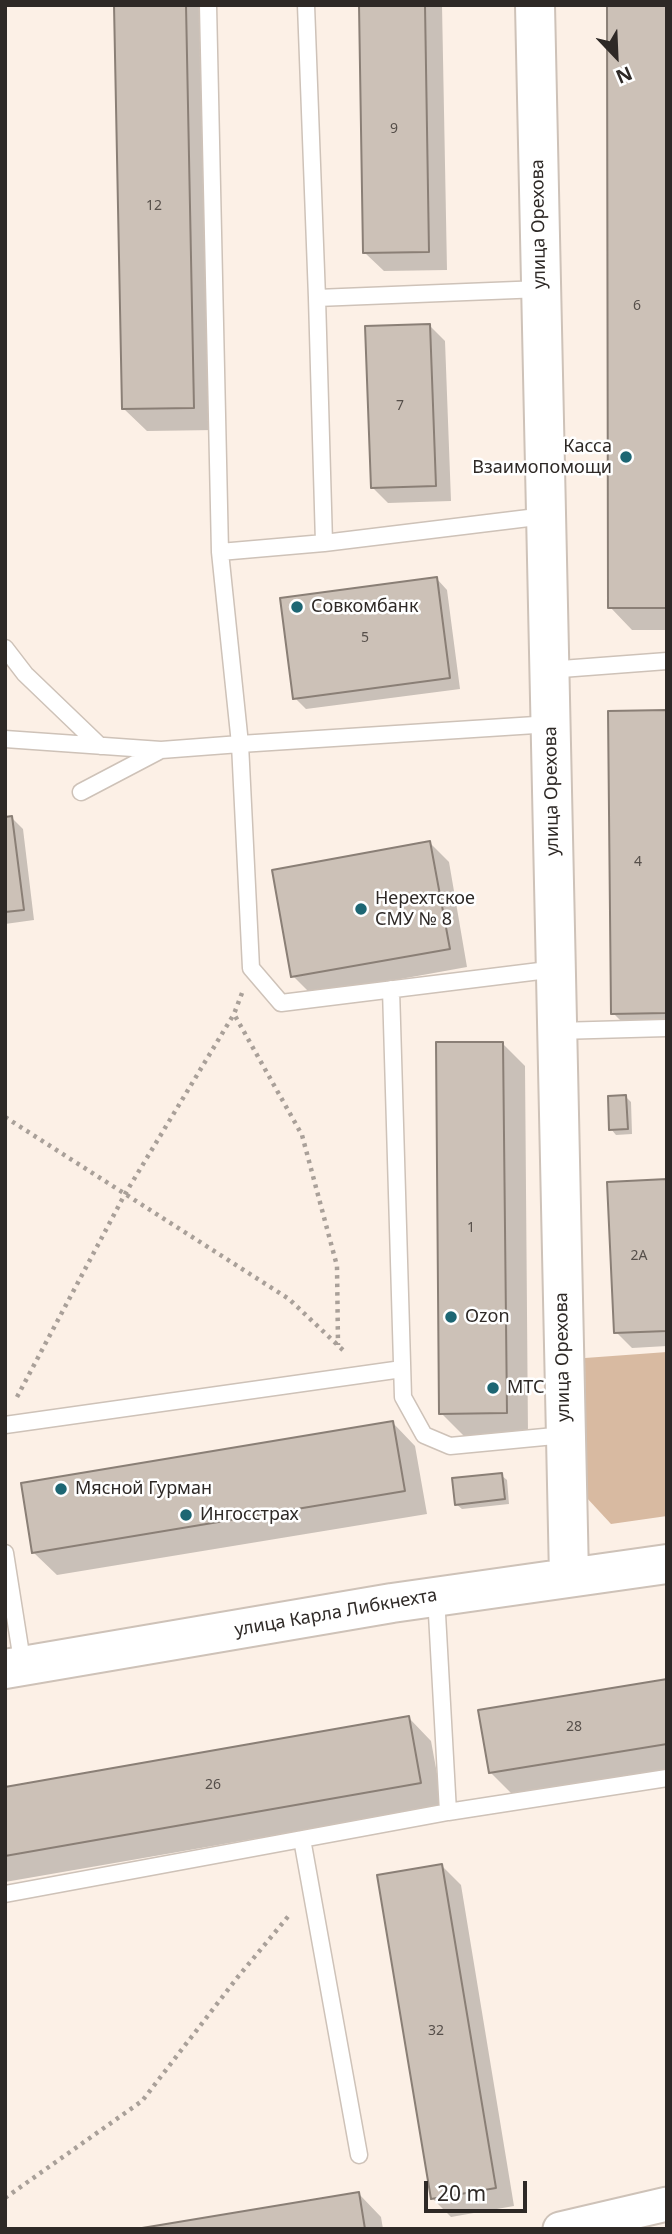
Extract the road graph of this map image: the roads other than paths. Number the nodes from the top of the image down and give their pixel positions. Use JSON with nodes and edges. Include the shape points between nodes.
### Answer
{"nodes":[{"id":1,"x":208,"y":5,"type":"edge"},
{"id":2,"x":306,"y":5,"type":"edge"},
{"id":3,"x":535,"y":5,"type":"edge"},
{"id":4,"x":541,"y":289,"type":"junction"},
{"id":5,"x":317,"y":298,"type":"junction"},
{"id":6,"x":545,"y":516,"type":"junction"},
{"id":7,"x":324,"y":543,"type":"junction"},
{"id":8,"x":220,"y":552,"type":"junction"},
{"id":9,"x":5,"y":648,"type":"edge"},
{"id":10,"x":667,"y":661,"type":"edge"},
{"id":11,"x":548,"y":670,"type":"junction"},
{"id":12,"x":551,"y":724,"type":"junction"},
{"id":13,"x":5,"y":739,"type":"edge"},
{"id":14,"x":240,"y":744,"type":"junction"},
{"id":15,"x":100,"y":746,"type":"junction"},
{"id":16,"x":161,"y":750,"type":"junction"},
{"id":17,"x":81,"y":792,"type":"dead end"},
{"id":18,"x":556,"y":969,"type":"junction"},
{"id":19,"x":391,"y":989,"type":"junction"},
{"id":20,"x":667,"y":1028,"type":"edge"},
{"id":21,"x":557,"y":1031,"type":"junction"},
{"id":22,"x":402,"y":1369,"type":"junction"},
{"id":23,"x":5,"y":1425,"type":"edge"},
{"id":24,"x":565,"y":1435,"type":"junction"},
{"id":25,"x":5,"y":1553,"type":"edge"},
{"id":26,"x":667,"y":1563,"type":"edge"},
{"id":27,"x":569,"y":1576,"type":"junction"},
{"id":28,"x":436,"y":1596,"type":"junction"},
{"id":29,"x":14,"y":1668,"type":"edge"},
{"id":30,"x":667,"y":1778,"type":"edge"},
{"id":31,"x":448,"y":1812,"type":"junction"},
{"id":32,"x":302,"y":1839,"type":"junction"},
{"id":33,"x":5,"y":1894,"type":"edge"},
{"id":34,"x":359,"y":2155,"type":"dead end"},
{"id":35,"x":667,"y":2204,"type":"edge"},
{"id":36,"x":560,"y":2229,"type":"edge"}],
"edges":[{"from":1,"to":8,"type":"lane"},
{"from":2,"to":5,"type":"lane"},
{"from":3,"to":4,"type":"street","name":"улица Орехова"},
{"from":4,"to":5,"type":"lane"},
{"from":4,"to":6,"type":"street","name":"улица Орехова"},
{"from":5,"to":7,"type":"lane"},
{"from":6,"to":7,"type":"lane"},
{"from":6,"to":11,"type":"street","name":"улица Орехова"},
{"from":7,"to":8,"type":"lane"},
{"from":8,"to":14,"type":"lane"},
{"from":9,"to":15,"type":"lane","via":[[25,674]]},
{"from":10,"to":11,"type":"lane"},
{"from":11,"to":12,"type":"street","name":"улица Орехова"},
{"from":12,"to":14,"type":"lane"},
{"from":12,"to":18,"type":"street","name":"улица Орехова"},
{"from":13,"to":15,"type":"lane"},
{"from":14,"to":16,"type":"lane"},
{"from":14,"to":19,"type":"lane","via":[[251,968],[281,1003]]},
{"from":15,"to":16,"type":"lane"},
{"from":16,"to":17,"type":"lane"},
{"from":18,"to":19,"type":"lane"},
{"from":18,"to":21,"type":"street","name":"улица Орехова"},
{"from":19,"to":22,"type":"lane"},
{"from":20,"to":21,"type":"lane"},
{"from":21,"to":24,"type":"street","name":"улица Орехова"},
{"from":22,"to":23,"type":"lane"},
{"from":22,"to":24,"type":"lane","via":[[403,1397],[424,1435],[450,1446]]},
{"from":24,"to":27,"type":"street","name":"улица Орехова"},
{"from":25,"to":29,"type":"lane"},
{"from":26,"to":27,"type":"street","name":"улица Карла Либкнехта"},
{"from":27,"to":28,"type":"street","name":"улица Карла Либкнехта"},
{"from":28,"to":29,"type":"street","name":"улица Карла Либкнехта"},
{"from":28,"to":31,"type":"lane"},
{"from":30,"to":31,"type":"lane"},
{"from":31,"to":32,"type":"lane"},
{"from":32,"to":33,"type":"lane"},
{"from":32,"to":34,"type":"lane"},
{"from":35,"to":36,"type":"street"}]}
